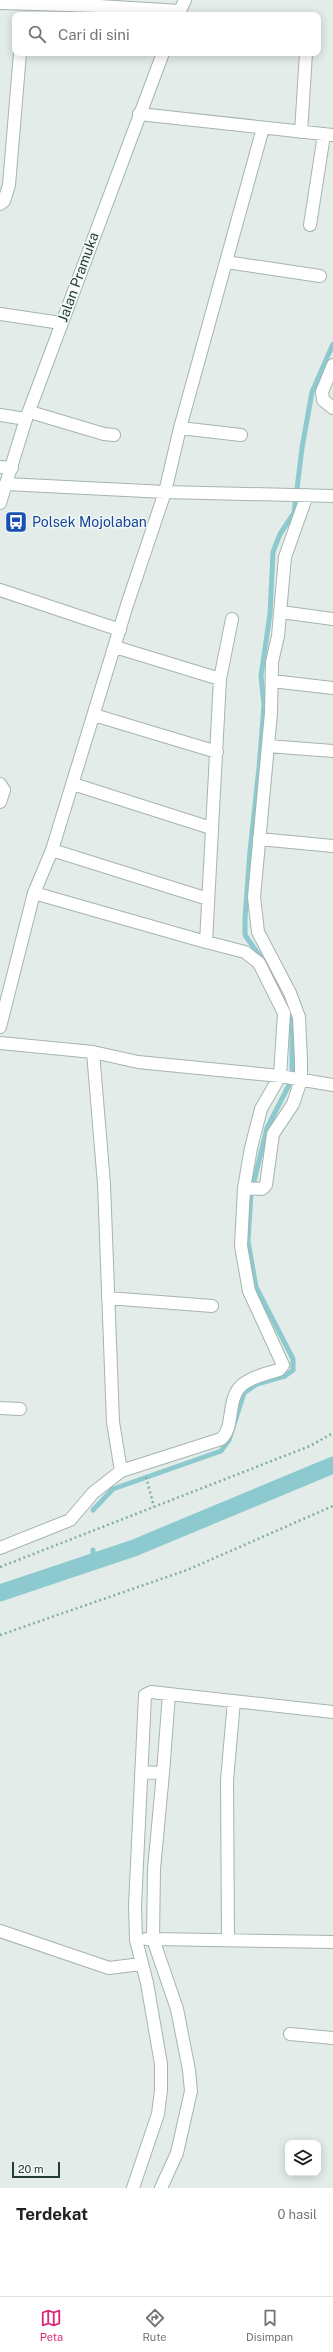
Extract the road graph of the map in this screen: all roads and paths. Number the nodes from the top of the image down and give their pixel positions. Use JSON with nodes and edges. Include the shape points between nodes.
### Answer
{"nodes":[{"id":1,"x":185,"y":0,"type":"edge"},
{"id":2,"x":0,"y":2,"type":"edge"},
{"id":3,"x":23,"y":10,"type":"edge"},
{"id":4,"x":168,"y":12,"type":"edge"},
{"id":5,"x":179,"y":12,"type":"edge"},
{"id":6,"x":20,"y":56,"type":"edge"},
{"id":7,"x":162,"y":56,"type":"edge"},
{"id":8,"x":306,"y":56,"type":"edge"},
{"id":9,"x":138,"y":114,"type":"junction"},
{"id":10,"x":263,"y":128,"type":"junction"},
{"id":11,"x":301,"y":132,"type":"junction"},
{"id":12,"x":328,"y":135,"type":"edge"},
{"id":13,"x":0,"y":204,"type":"edge"},
{"id":14,"x":310,"y":225,"type":"dead end"},
{"id":15,"x":226,"y":262,"type":"junction"},
{"id":16,"x":320,"y":276,"type":"dead end"},
{"id":17,"x":0,"y":314,"type":"edge"},
{"id":18,"x":61,"y":323,"type":"junction"},
{"id":19,"x":333,"y":365,"type":"edge"},
{"id":20,"x":333,"y":408,"type":"edge"},
{"id":21,"x":0,"y":415,"type":"edge"},
{"id":22,"x":28,"y":416,"type":"junction"},
{"id":23,"x":180,"y":428,"type":"junction"},
{"id":24,"x":114,"y":435,"type":"dead end"},
{"id":25,"x":241,"y":435,"type":"dead end"},
{"id":26,"x":6,"y":468,"type":"edge"},
{"id":27,"x":6,"y":484,"type":"junction"},
{"id":28,"x":165,"y":492,"type":"junction"},
{"id":29,"x":301,"y":495,"type":"junction"},
{"id":30,"x":333,"y":496,"type":"edge"},
{"id":31,"x":0,"y":503,"type":"edge"},
{"id":32,"x":0,"y":590,"type":"edge"},
{"id":33,"x":281,"y":612,"type":"junction"},
{"id":34,"x":232,"y":619,"type":"dead end"},
{"id":35,"x":333,"y":619,"type":"edge"},
{"id":36,"x":120,"y":630,"type":"junction"},
{"id":37,"x":115,"y":648,"type":"junction"},
{"id":38,"x":220,"y":678,"type":"junction"},
{"id":39,"x":272,"y":680,"type":"junction"},
{"id":40,"x":333,"y":688,"type":"edge"},
{"id":41,"x":94,"y":715,"type":"junction"},
{"id":42,"x":268,"y":746,"type":"junction"},
{"id":43,"x":333,"y":751,"type":"edge"},
{"id":44,"x":217,"y":752,"type":"junction"},
{"id":45,"x":0,"y":784,"type":"edge"},
{"id":46,"x":72,"y":784,"type":"junction"},
{"id":47,"x":0,"y":802,"type":"edge"},
{"id":48,"x":211,"y":828,"type":"junction"},
{"id":49,"x":259,"y":839,"type":"junction"},
{"id":50,"x":333,"y":846,"type":"edge"},
{"id":51,"x":52,"y":850,"type":"junction"},
{"id":52,"x":34,"y":893,"type":"junction"},
{"id":53,"x":208,"y":899,"type":"junction"},
{"id":54,"x":206,"y":942,"type":"junction"},
{"id":55,"x":0,"y":1027,"type":"edge"},
{"id":56,"x":0,"y":1043,"type":"edge"},
{"id":57,"x":93,"y":1052,"type":"junction"},
{"id":58,"x":291,"y":1078,"type":"junction"},
{"id":59,"x":333,"y":1085,"type":"edge"},
{"id":60,"x":250,"y":1189,"type":"junction"},
{"id":61,"x":108,"y":1298,"type":"junction"},
{"id":62,"x":212,"y":1306,"type":"dead end"},
{"id":63,"x":0,"y":1408,"type":"edge"},
{"id":64,"x":20,"y":1409,"type":"dead end"},
{"id":65,"x":333,"y":1433,"type":"edge"},
{"id":66,"x":121,"y":1471,"type":"junction"},
{"id":67,"x":148,"y":1486,"type":"dead end"},
{"id":68,"x":333,"y":1506,"type":"edge"},
{"id":69,"x":154,"y":1507,"type":"junction"},
{"id":70,"x":0,"y":1548,"type":"edge"},
{"id":71,"x":0,"y":1567,"type":"edge"},
{"id":72,"x":0,"y":1635,"type":"edge"},
{"id":73,"x":169,"y":1694,"type":"junction"},
{"id":74,"x":234,"y":1701,"type":"junction"},
{"id":75,"x":333,"y":1712,"type":"edge"},
{"id":76,"x":142,"y":1772,"type":"junction"},
{"id":77,"x":161,"y":1773,"type":"junction"},
{"id":78,"x":0,"y":1931,"type":"edge"},
{"id":79,"x":144,"y":1939,"type":"junction"},
{"id":80,"x":228,"y":1939,"type":"junction"},
{"id":81,"x":333,"y":1942,"type":"edge"},
{"id":82,"x":141,"y":1964,"type":"junction"},
{"id":83,"x":290,"y":2034,"type":"dead end"},
{"id":84,"x":333,"y":2038,"type":"edge"},
{"id":85,"x":133,"y":2188,"type":"edge"},
{"id":86,"x":161,"y":2188,"type":"edge"}],
"edges":[{"from":1,"to":5,"type":"street"},
{"from":2,"to":3,"type":"street"},
{"from":3,"to":4,"type":"street","via":[[99,6]]},
{"from":6,"to":13,"type":"street","via":[[9,185],[4,201]]},
{"from":7,"to":9,"type":"street","name":"Jalan Pramuka"},
{"from":8,"to":11,"type":"street"},
{"from":9,"to":10,"type":"street"},
{"from":9,"to":18,"type":"street","name":"Jalan Pramuka"},
{"from":10,"to":11,"type":"street"},
{"from":10,"to":15,"type":"street"},
{"from":11,"to":12,"type":"street"},
{"from":12,"to":14,"type":"street"},
{"from":15,"to":16,"type":"street"},
{"from":15,"to":23,"type":"street"},
{"from":17,"to":18,"type":"street"},
{"from":18,"to":22,"type":"street","name":"Jalan Pramuka"},
{"from":19,"to":20,"type":"street","via":[[322,392],[323,400]]},
{"from":21,"to":22,"type":"street"},
{"from":22,"to":24,"type":"street"},
{"from":22,"to":26,"type":"street","name":"Jalan Pramuka"},
{"from":23,"to":25,"type":"street"},
{"from":23,"to":28,"type":"street"},
{"from":26,"to":27,"type":"street","name":"Jalan Pramuka"},
{"from":27,"to":28,"type":"street"},
{"from":27,"to":31,"type":"street","name":"Jalan Pramuka"},
{"from":28,"to":29,"type":"street"},
{"from":28,"to":36,"type":"street"},
{"from":29,"to":30,"type":"street"},
{"from":29,"to":33,"type":"street","via":[[285,557]]},
{"from":32,"to":36,"type":"street"},
{"from":33,"to":35,"type":"street"},
{"from":33,"to":39,"type":"street","via":[[272,662]]},
{"from":34,"to":38,"type":"street"},
{"from":36,"to":37,"type":"street"},
{"from":37,"to":38,"type":"street"},
{"from":37,"to":41,"type":"street"},
{"from":38,"to":44,"type":"street"},
{"from":39,"to":40,"type":"street"},
{"from":39,"to":42,"type":"street"},
{"from":41,"to":44,"type":"street"},
{"from":41,"to":46,"type":"street"},
{"from":42,"to":43,"type":"street"},
{"from":42,"to":49,"type":"street"},
{"from":44,"to":48,"type":"street"},
{"from":45,"to":47,"type":"street","via":[[4,790]]},
{"from":46,"to":48,"type":"street"},
{"from":46,"to":51,"type":"street"},
{"from":48,"to":53,"type":"street"},
{"from":49,"to":50,"type":"street"},
{"from":49,"to":58,"type":"street","via":[[254,897],[258,932],[290,993],[299,1017]]},
{"from":51,"to":52,"type":"street"},
{"from":51,"to":53,"type":"street"},
{"from":52,"to":54,"type":"street"},
{"from":52,"to":55,"type":"street"},
{"from":53,"to":54,"type":"street"},
{"from":54,"to":58,"type":"street","via":[[245,952],[258,963],[284,1013]]},
{"from":56,"to":57,"type":"street"},
{"from":57,"to":58,"type":"street","via":[[138,1062]]},
{"from":57,"to":61,"type":"street","via":[[104,1184]]},
{"from":58,"to":59,"type":"street"},
{"from":58,"to":60,"type":"street","via":[[261,1109],[251,1148]]},
{"from":58,"to":60,"type":"street","via":[[293,1104],[273,1134],[266,1185],[264,1188]]},
{"from":60,"to":66,"type":"street","via":[[241,1246],[246,1281],[284,1365],[280,1370],[242,1385],[230,1410],[228,1429],[221,1439]]},
{"from":61,"to":62,"type":"street"},
{"from":61,"to":66,"type":"street","via":[[113,1422]]},
{"from":63,"to":64,"type":"street"},
{"from":65,"to":69,"type":"path","via":[[310,1446]]},
{"from":66,"to":70,"type":"street","via":[[93,1493],[70,1520]]},
{"from":67,"to":69,"type":"path"},
{"from":68,"to":72,"type":"path","via":[[187,1570]]},
{"from":69,"to":71,"type":"path"},
{"from":73,"to":74,"type":"street"},
{"from":73,"to":76,"type":"street","via":[[145,1694]]},
{"from":73,"to":77,"type":"street"},
{"from":74,"to":75,"type":"street"},
{"from":74,"to":80,"type":"street","via":[[227,1780]]},
{"from":76,"to":77,"type":"street"},
{"from":76,"to":79,"type":"street","via":[[135,1906]]},
{"from":77,"to":79,"type":"street","via":[[154,1869]]},
{"from":78,"to":82,"type":"street","via":[[105,1967]]},
{"from":79,"to":80,"type":"street"},
{"from":79,"to":82,"type":"street"},
{"from":79,"to":86,"type":"street","via":[[177,2009],[191,2091],[177,2153]]},
{"from":80,"to":81,"type":"street"},
{"from":82,"to":85,"type":"street","via":[[147,1983],[161,2064],[161,2090],[158,2114]]},
{"from":83,"to":84,"type":"street"}]}
